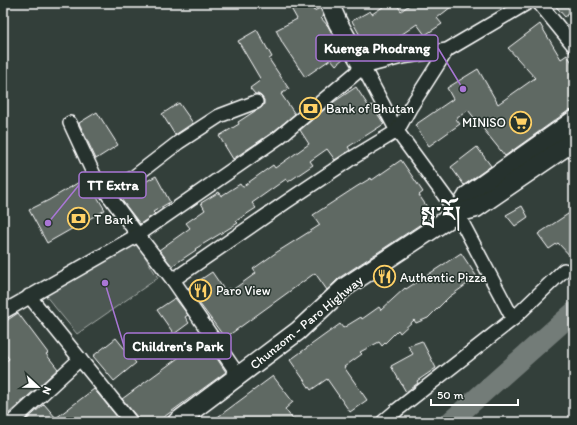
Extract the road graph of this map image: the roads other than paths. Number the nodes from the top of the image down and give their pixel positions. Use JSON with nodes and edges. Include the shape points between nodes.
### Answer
{"nodes":[{"id":1,"x":329,"y":3,"type":"edge"},
{"id":2,"x":527,"y":3,"type":"edge"},
{"id":3,"x":539,"y":3,"type":"edge"},
{"id":4,"x":574,"y":46,"type":"edge"},
{"id":5,"x":447,"y":50,"type":"junction"},
{"id":6,"x":363,"y":67,"type":"junction"},
{"id":7,"x":256,"y":102,"type":"dead end"},
{"id":8,"x":574,"y":120,"type":"edge"},
{"id":9,"x":70,"y":123,"type":"dead end"},
{"id":10,"x":397,"y":131,"type":"junction"},
{"id":11,"x":574,"y":141,"type":"edge"},
{"id":12,"x":109,"y":196,"type":"junction"},
{"id":13,"x":457,"y":213,"type":"junction"},
{"id":14,"x":138,"y":236,"type":"junction"},
{"id":15,"x":564,"y":270,"type":"dead end"},
{"id":16,"x":173,"y":280,"type":"junction"},
{"id":17,"x":30,"y":296,"type":"junction"},
{"id":18,"x":3,"y":312,"type":"edge"},
{"id":19,"x":512,"y":319,"type":"junction"},
{"id":20,"x":80,"y":359,"type":"junction"},
{"id":21,"x":239,"y":376,"type":"junction"},
{"id":22,"x":12,"y":422,"type":"edge"},
{"id":23,"x":131,"y":422,"type":"edge"},
{"id":24,"x":179,"y":422,"type":"edge"},
{"id":25,"x":383,"y":422,"type":"edge"}],
"edges":[{"from":1,"to":6,"type":"street"},
{"from":2,"to":5,"type":"street"},
{"from":3,"to":4,"type":"street"},
{"from":5,"to":6,"type":"street","via":[[402,57]]},
{"from":5,"to":10,"type":"street"},
{"from":6,"to":10,"type":"street"},
{"from":6,"to":14,"type":"street","via":[[278,138]]},
{"from":7,"to":12,"type":"street","via":[[219,116]]},
{"from":8,"to":13,"type":"street","name":"Chunzom - Paro Highway","via":[[468,195]]},
{"from":9,"to":12,"type":"street","via":[[95,177]]},
{"from":10,"to":13,"type":"street"},
{"from":10,"to":16,"type":"street","via":[[349,160]]},
{"from":11,"to":13,"type":"street","name":"Chunzom - Paro Highway","via":[[476,208]]},
{"from":12,"to":14,"type":"street"},
{"from":13,"to":19,"type":"street"},
{"from":13,"to":21,"type":"street","name":"Chunzom - Paro Highway","via":[[345,287],[298,331]]},
{"from":14,"to":16,"type":"street"},
{"from":14,"to":17,"type":"street"},
{"from":15,"to":19,"type":"street"},
{"from":16,"to":21,"type":"street"},
{"from":17,"to":18,"type":"street"},
{"from":17,"to":20,"type":"street"},
{"from":19,"to":25,"type":"street"},
{"from":20,"to":22,"type":"street"},
{"from":20,"to":23,"type":"street"},
{"from":21,"to":24,"type":"street","name":"Chunzom - Paro Highway"}]}
